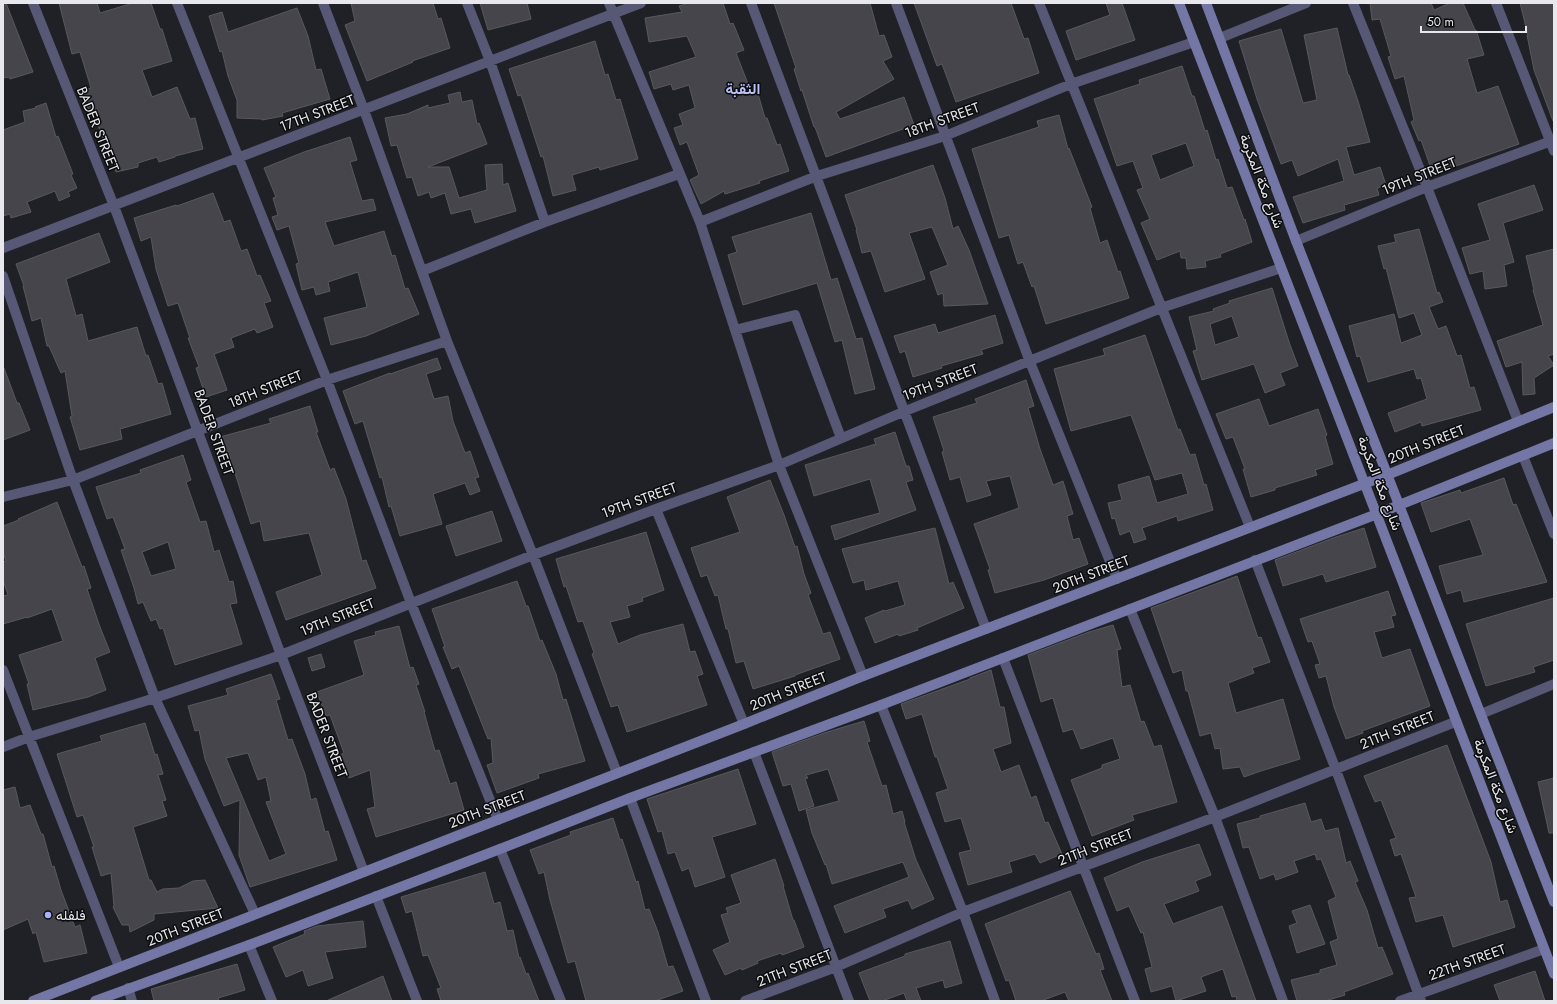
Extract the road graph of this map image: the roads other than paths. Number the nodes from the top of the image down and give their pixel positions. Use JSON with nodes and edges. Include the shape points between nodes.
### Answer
{"nodes":[{"id":1,"x":33,"y":3,"type":"edge"},
{"id":2,"x":177,"y":3,"type":"edge"},
{"id":3,"x":323,"y":3,"type":"edge"},
{"id":4,"x":467,"y":3,"type":"edge"},
{"id":5,"x":609,"y":3,"type":"edge"},
{"id":6,"x":641,"y":3,"type":"edge"},
{"id":7,"x":751,"y":3,"type":"edge"},
{"id":8,"x":896,"y":3,"type":"edge"},
{"id":9,"x":1039,"y":3,"type":"edge"},
{"id":10,"x":1179,"y":3,"type":"edge"},
{"id":11,"x":1206,"y":3,"type":"edge"},
{"id":12,"x":1306,"y":3,"type":"edge"},
{"id":13,"x":1353,"y":3,"type":"edge"},
{"id":14,"x":1496,"y":3,"type":"edge"},
{"id":15,"x":613,"y":14,"type":"junction"},
{"id":16,"x":1220,"y":38,"type":"junction"},
{"id":17,"x":1194,"y":42,"type":"junction"},
{"id":18,"x":490,"y":61,"type":"junction"},
{"id":19,"x":1071,"y":84,"type":"junction"},
{"id":20,"x":364,"y":110,"type":"junction"},
{"id":21,"x":945,"y":136,"type":"junction"},
{"id":22,"x":1553,"y":144,"type":"edge"},
{"id":23,"x":238,"y":158,"type":"junction"},
{"id":24,"x":679,"y":174,"type":"junction"},
{"id":25,"x":816,"y":176,"type":"junction"},
{"id":26,"x":1427,"y":187,"type":"junction"},
{"id":27,"x":114,"y":206,"type":"junction"},
{"id":28,"x":545,"y":222,"type":"junction"},
{"id":29,"x":700,"y":222,"type":"junction"},
{"id":30,"x":1296,"y":242,"type":"junction"},
{"id":31,"x":3,"y":248,"type":"edge"},
{"id":32,"x":1281,"y":268,"type":"junction"},
{"id":33,"x":422,"y":271,"type":"junction"},
{"id":34,"x":3,"y":276,"type":"edge"},
{"id":35,"x":1161,"y":308,"type":"junction"},
{"id":36,"x":735,"y":330,"type":"junction"},
{"id":37,"x":447,"y":341,"type":"junction"},
{"id":38,"x":1030,"y":362,"type":"junction"},
{"id":39,"x":327,"y":380,"type":"junction"},
{"id":40,"x":1554,"y":407,"type":"edge"},
{"id":41,"x":904,"y":412,"type":"junction"},
{"id":42,"x":1518,"y":421,"type":"junction"},
{"id":43,"x":199,"y":431,"type":"junction"},
{"id":44,"x":842,"y":438,"type":"junction"},
{"id":45,"x":1554,"y":443,"type":"edge"},
{"id":46,"x":1524,"y":456,"type":"junction"},
{"id":47,"x":779,"y":465,"type":"junction"},
{"id":48,"x":1387,"y":475,"type":"junction"},
{"id":49,"x":73,"y":480,"type":"junction"},
{"id":50,"x":1365,"y":483,"type":"junction"},
{"id":51,"x":3,"y":497,"type":"edge"},
{"id":52,"x":1399,"y":505,"type":"junction"},
{"id":53,"x":656,"y":509,"type":"junction"},
{"id":54,"x":1377,"y":514,"type":"junction"},
{"id":55,"x":1250,"y":527,"type":"junction"},
{"id":56,"x":1554,"y":534,"type":"edge"},
{"id":57,"x":533,"y":555,"type":"junction"},
{"id":58,"x":1255,"y":560,"type":"junction"},
{"id":59,"x":1117,"y":579,"type":"junction"},
{"id":60,"x":411,"y":602,"type":"junction"},
{"id":61,"x":1130,"y":609,"type":"junction"},
{"id":62,"x":986,"y":630,"type":"junction"},
{"id":63,"x":281,"y":655,"type":"junction"},
{"id":64,"x":1003,"y":658,"type":"junction"},
{"id":65,"x":3,"y":670,"type":"edge"},
{"id":66,"x":863,"y":676,"type":"junction"},
{"id":67,"x":1554,"y":684,"type":"edge"},
{"id":68,"x":155,"y":698,"type":"junction"},
{"id":69,"x":881,"y":705,"type":"junction"},
{"id":70,"x":1481,"y":714,"type":"junction"},
{"id":71,"x":1455,"y":722,"type":"junction"},
{"id":72,"x":744,"y":724,"type":"junction"},
{"id":73,"x":29,"y":737,"type":"junction"},
{"id":74,"x":3,"y":747,"type":"edge"},
{"id":75,"x":754,"y":752,"type":"junction"},
{"id":76,"x":1336,"y":770,"type":"junction"},
{"id":77,"x":617,"y":773,"type":"junction"},
{"id":78,"x":630,"y":798,"type":"junction"},
{"id":79,"x":1215,"y":817,"type":"junction"},
{"id":80,"x":498,"y":820,"type":"junction"},
{"id":81,"x":500,"y":849,"type":"junction"},
{"id":82,"x":1084,"y":867,"type":"junction"},
{"id":83,"x":364,"y":872,"type":"junction"},
{"id":84,"x":376,"y":896,"type":"junction"},
{"id":85,"x":1554,"y":902,"type":"edge"},
{"id":86,"x":963,"y":912,"type":"junction"},
{"id":87,"x":255,"y":914,"type":"junction"},
{"id":88,"x":249,"y":945,"type":"junction"},
{"id":89,"x":1544,"y":949,"type":"junction"},
{"id":90,"x":836,"y":967,"type":"junction"},
{"id":91,"x":119,"y":968,"type":"junction"},
{"id":92,"x":1554,"y":974,"type":"edge"},
{"id":93,"x":128,"y":988,"type":"junction"},
{"id":94,"x":1419,"y":998,"type":"edge"},
{"id":95,"x":33,"y":1001,"type":"edge"},
{"id":96,"x":95,"y":1001,"type":"edge"},
{"id":97,"x":132,"y":1001,"type":"edge"},
{"id":98,"x":272,"y":1001,"type":"edge"},
{"id":99,"x":416,"y":1001,"type":"edge"},
{"id":100,"x":561,"y":1001,"type":"edge"},
{"id":101,"x":706,"y":1001,"type":"edge"},
{"id":102,"x":745,"y":1001,"type":"edge"},
{"id":103,"x":849,"y":1001,"type":"edge"},
{"id":104,"x":995,"y":1001,"type":"edge"},
{"id":105,"x":1135,"y":1001,"type":"edge"},
{"id":106,"x":1283,"y":1001,"type":"edge"},
{"id":107,"x":1400,"y":1001,"type":"edge"}],
"edges":[{"from":1,"to":27,"type":"street","name":"BADER STREET"},
{"from":2,"to":23,"type":"street"},
{"from":3,"to":20,"type":"street"},
{"from":4,"to":18,"type":"street"},
{"from":5,"to":15,"type":"street"},
{"from":6,"to":15,"type":"street","name":"17TH STREET"},
{"from":7,"to":25,"type":"street"},
{"from":8,"to":21,"type":"street"},
{"from":9,"to":19,"type":"street"},
{"from":10,"to":17,"type":"street","name":"شارع مكة المكرمة"},
{"from":11,"to":16,"type":"street","name":"شارع مكة المكرمة"},
{"from":12,"to":16,"type":"street"},
{"from":13,"to":26,"type":"street"},
{"from":14,"to":22,"type":"street"},
{"from":15,"to":18,"type":"street","name":"17TH STREET"},
{"from":15,"to":24,"type":"street"},
{"from":16,"to":30,"type":"street","name":"شارع مكة المكرمة"},
{"from":17,"to":19,"type":"street","name":"18TH STREET"},
{"from":17,"to":32,"type":"street","name":"شارع مكة المكرمة"},
{"from":18,"to":20,"type":"street","name":"17TH STREET"},
{"from":18,"to":28,"type":"street"},
{"from":19,"to":21,"type":"street","name":"18TH STREET"},
{"from":19,"to":35,"type":"street"},
{"from":20,"to":23,"type":"street","name":"17TH STREET"},
{"from":20,"to":33,"type":"street"},
{"from":21,"to":25,"type":"street","name":"18TH STREET"},
{"from":21,"to":38,"type":"street"},
{"from":22,"to":26,"type":"street","name":"19TH STREET"},
{"from":23,"to":27,"type":"street","name":"17TH STREET"},
{"from":23,"to":39,"type":"street"},
{"from":24,"to":28,"type":"street"},
{"from":24,"to":29,"type":"street"},
{"from":25,"to":29,"type":"street","name":"18TH STREET"},
{"from":25,"to":41,"type":"street"},
{"from":26,"to":30,"type":"street","name":"19TH STREET"},
{"from":26,"to":42,"type":"street"},
{"from":27,"to":31,"type":"street","name":"17TH STREET"},
{"from":27,"to":43,"type":"street","name":"BADER STREET"},
{"from":28,"to":33,"type":"street"},
{"from":29,"to":36,"type":"street"},
{"from":30,"to":48,"type":"street","name":"شارع مكة المكرمة"},
{"from":32,"to":35,"type":"street","name":"19TH STREET"},
{"from":32,"to":50,"type":"street","name":"شارع مكة المكرمة"},
{"from":33,"to":37,"type":"street"},
{"from":34,"to":49,"type":"street"},
{"from":35,"to":38,"type":"street","name":"19TH STREET"},
{"from":35,"to":55,"type":"street"},
{"from":36,"to":44,"type":"street","via":[[795,315]]},
{"from":36,"to":47,"type":"street"},
{"from":37,"to":39,"type":"street","name":"18TH STREET"},
{"from":37,"to":57,"type":"street"},
{"from":38,"to":41,"type":"street","name":"19TH STREET"},
{"from":38,"to":59,"type":"street"},
{"from":39,"to":43,"type":"street","name":"18TH STREET"},
{"from":39,"to":60,"type":"street"},
{"from":40,"to":42,"type":"street","name":"20TH STREET"},
{"from":41,"to":44,"type":"street","name":"19TH STREET"},
{"from":41,"to":62,"type":"street"},
{"from":42,"to":48,"type":"street","name":"20TH STREET"},
{"from":43,"to":49,"type":"street","name":"18TH STREET"},
{"from":43,"to":63,"type":"street","name":"BADER STREET"},
{"from":44,"to":47,"type":"street","name":"19TH STREET"},
{"from":45,"to":46,"type":"street"},
{"from":46,"to":52,"type":"street"},
{"from":46,"to":56,"type":"street"},
{"from":47,"to":53,"type":"street","name":"19TH STREET"},
{"from":47,"to":66,"type":"street"},
{"from":48,"to":50,"type":"street","name":"20TH STREET"},
{"from":48,"to":52,"type":"street","name":"شارع مكة المكرمة"},
{"from":49,"to":51,"type":"street","name":"18TH STREET"},
{"from":49,"to":68,"type":"street"},
{"from":50,"to":54,"type":"street","name":"شارع مكة المكرمة"},
{"from":50,"to":55,"type":"street","name":"20TH STREET"},
{"from":52,"to":54,"type":"street"},
{"from":52,"to":70,"type":"street","name":"شارع مكة المكرمة"},
{"from":53,"to":57,"type":"street","name":"19TH STREET"},
{"from":53,"to":72,"type":"street"},
{"from":54,"to":58,"type":"street"},
{"from":54,"to":71,"type":"street","name":"شارع مكة المكرمة"},
{"from":55,"to":59,"type":"street","name":"20TH STREET"},
{"from":57,"to":60,"type":"street","name":"19TH STREET"},
{"from":57,"to":77,"type":"street"},
{"from":58,"to":61,"type":"street"},
{"from":58,"to":76,"type":"street"},
{"from":59,"to":62,"type":"street","name":"20TH STREET"},
{"from":60,"to":63,"type":"street","name":"19TH STREET"},
{"from":60,"to":80,"type":"street"},
{"from":61,"to":64,"type":"street"},
{"from":61,"to":79,"type":"street"},
{"from":62,"to":66,"type":"street","name":"20TH STREET"},
{"from":63,"to":68,"type":"street","name":"19TH STREET"},
{"from":63,"to":83,"type":"street","name":"BADER STREET"},
{"from":64,"to":69,"type":"street"},
{"from":64,"to":82,"type":"street"},
{"from":65,"to":73,"type":"street"},
{"from":66,"to":72,"type":"street","name":"20TH STREET"},
{"from":67,"to":70,"type":"street"},
{"from":68,"to":73,"type":"street","name":"19TH STREET"},
{"from":68,"to":87,"type":"street"},
{"from":69,"to":75,"type":"street"},
{"from":69,"to":86,"type":"street"},
{"from":70,"to":85,"type":"street","name":"شارع مكة المكرمة"},
{"from":71,"to":76,"type":"street","name":"21TH STREET"},
{"from":71,"to":89,"type":"street","name":"شارع مكة المكرمة"},
{"from":72,"to":77,"type":"street","name":"20TH STREET"},
{"from":73,"to":74,"type":"street","name":"19TH STREET"},
{"from":73,"to":91,"type":"street"},
{"from":75,"to":78,"type":"street"},
{"from":75,"to":90,"type":"street"},
{"from":76,"to":79,"type":"street","name":"21TH STREET"},
{"from":76,"to":94,"type":"street"},
{"from":77,"to":80,"type":"street","name":"20TH STREET"},
{"from":78,"to":81,"type":"street"},
{"from":78,"to":101,"type":"street"},
{"from":79,"to":82,"type":"street","name":"21TH STREET"},
{"from":79,"to":106,"type":"street"},
{"from":80,"to":83,"type":"street","name":"20TH STREET"},
{"from":81,"to":84,"type":"street"},
{"from":81,"to":100,"type":"street"},
{"from":82,"to":86,"type":"street","name":"21TH STREET"},
{"from":82,"to":105,"type":"street"},
{"from":83,"to":87,"type":"street","name":"20TH STREET"},
{"from":84,"to":88,"type":"street"},
{"from":84,"to":99,"type":"street"},
{"from":86,"to":90,"type":"street","name":"21TH STREET"},
{"from":86,"to":104,"type":"street"},
{"from":87,"to":91,"type":"street","name":"20TH STREET"},
{"from":88,"to":93,"type":"street"},
{"from":88,"to":98,"type":"street"},
{"from":89,"to":92,"type":"street","name":"شارع مكة المكرمة"},
{"from":89,"to":94,"type":"street","name":"22TH STREET"},
{"from":90,"to":102,"type":"street","name":"21TH STREET"},
{"from":90,"to":103,"type":"street"},
{"from":91,"to":95,"type":"street","name":"20TH STREET"},
{"from":93,"to":96,"type":"street"},
{"from":93,"to":97,"type":"street"},
{"from":94,"to":107,"type":"street","name":"22TH STREET"}]}
